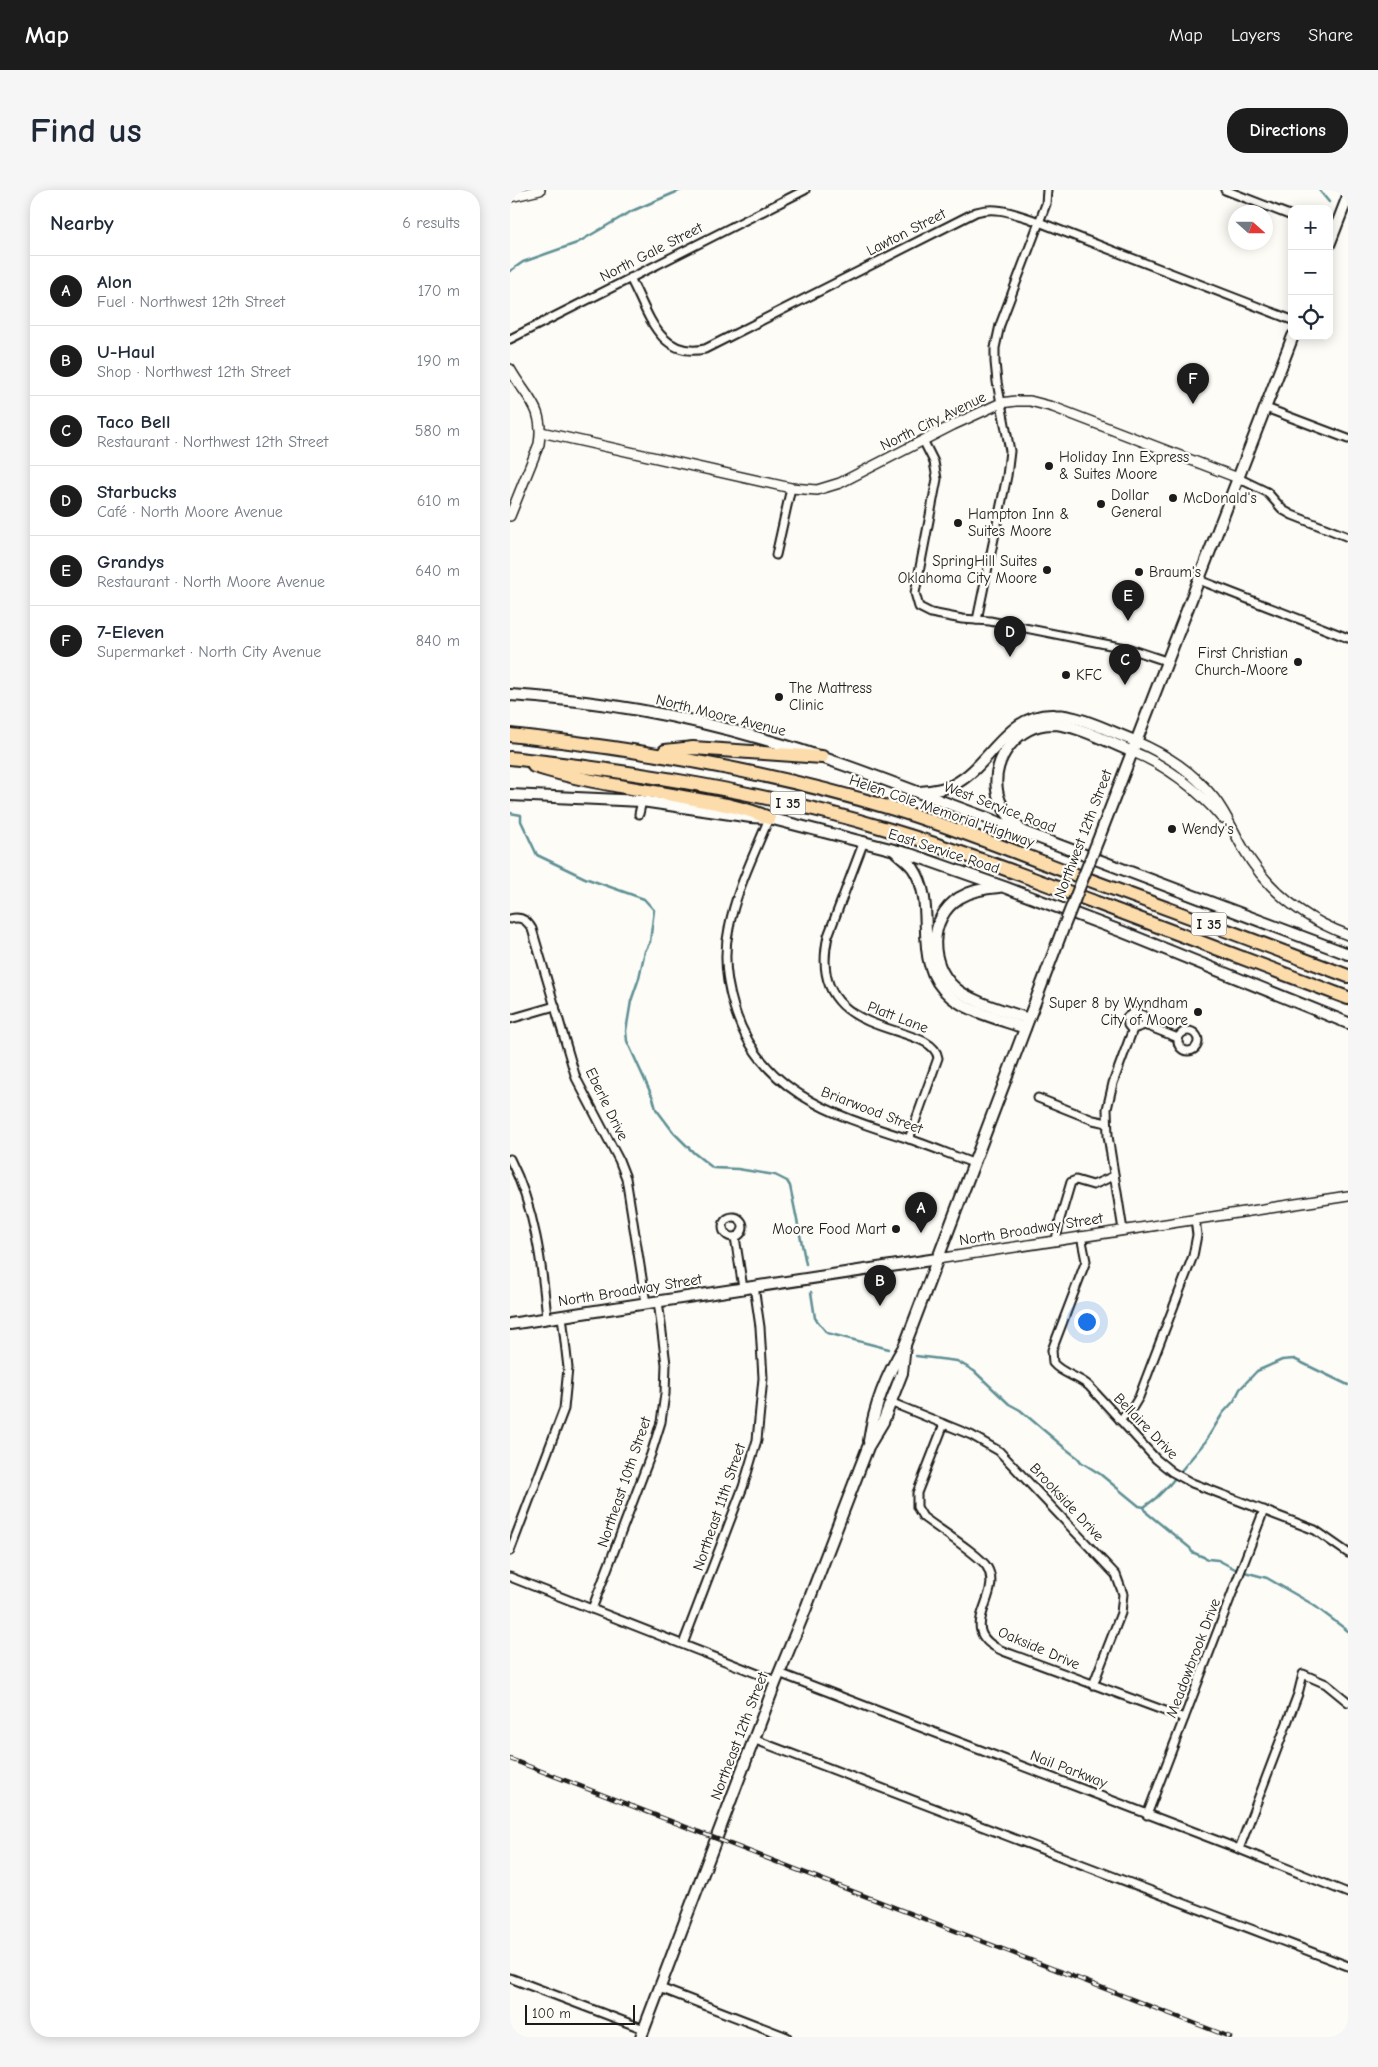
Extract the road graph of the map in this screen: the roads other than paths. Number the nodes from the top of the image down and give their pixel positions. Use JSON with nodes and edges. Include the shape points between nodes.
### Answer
{"nodes":[{"id":1,"x":540,"y":190,"type":"edge"},
{"id":2,"x":805,"y":190,"type":"edge"},
{"id":3,"x":1047,"y":190,"type":"edge"},
{"id":4,"x":1225,"y":190,"type":"edge"},
{"id":5,"x":1348,"y":196,"type":"edge"},
{"id":6,"x":510,"y":198,"type":"edge"},
{"id":7,"x":1288,"y":214,"type":"edge"},
{"id":8,"x":1040,"y":223,"type":"junction"},
{"id":9,"x":1333,"y":229,"type":"edge"},
{"id":10,"x":630,"y":278,"type":"junction"},
{"id":11,"x":1288,"y":318,"type":"edge"},
{"id":12,"x":510,"y":339,"type":"edge"},
{"id":13,"x":1292,"y":340,"type":"edge"},
{"id":14,"x":510,"y":369,"type":"edge"},
{"id":15,"x":1001,"y":403,"type":"junction"},
{"id":16,"x":1266,"y":408,"type":"junction"},
{"id":17,"x":541,"y":432,"type":"junction"},
{"id":18,"x":1348,"y":439,"type":"edge"},
{"id":19,"x":923,"y":440,"type":"junction"},
{"id":20,"x":1238,"y":478,"type":"junction"},
{"id":21,"x":791,"y":488,"type":"junction"},
{"id":22,"x":510,"y":516,"type":"edge"},
{"id":23,"x":1348,"y":537,"type":"edge"},
{"id":24,"x":776,"y":555,"type":"dead end"},
{"id":25,"x":1199,"y":580,"type":"junction"},
{"id":26,"x":977,"y":620,"type":"junction"},
{"id":27,"x":1348,"y":638,"type":"edge"},
{"id":28,"x":1166,"y":661,"type":"junction"},
{"id":29,"x":510,"y":695,"type":"edge"},
{"id":30,"x":510,"y":735,"type":"edge"},
{"id":31,"x":1133,"y":746,"type":"junction"},
{"id":32,"x":652,"y":753,"type":"junction"},
{"id":33,"x":822,"y":757,"type":"junction"},
{"id":34,"x":510,"y":758,"type":"edge"},
{"id":35,"x":918,"y":792,"type":"junction"},
{"id":36,"x":510,"y":795,"type":"edge"},
{"id":37,"x":642,"y":801,"type":"junction"},
{"id":38,"x":640,"y":814,"type":"dead end"},
{"id":39,"x":769,"y":818,"type":"junction"},
{"id":40,"x":1023,"y":832,"type":"junction"},
{"id":41,"x":864,"y":841,"type":"junction"},
{"id":42,"x":891,"y":848,"type":"junction"},
{"id":43,"x":1004,"y":887,"type":"junction"},
{"id":44,"x":510,"y":919,"type":"edge"},
{"id":45,"x":1348,"y":935,"type":"edge"},
{"id":46,"x":1348,"y":954,"type":"edge"},
{"id":47,"x":1348,"y":976,"type":"edge"},
{"id":48,"x":1348,"y":998,"type":"edge"},
{"id":49,"x":555,"y":1006,"type":"junction"},
{"id":50,"x":510,"y":1020,"type":"edge"},
{"id":51,"x":1348,"y":1022,"type":"edge"},
{"id":52,"x":1027,"y":1024,"type":"junction"},
{"id":53,"x":1147,"y":1026,"type":"junction"},
{"id":54,"x":1132,"y":1030,"type":"junction"},
{"id":55,"x":1178,"y":1038,"type":"dead end"},
{"id":56,"x":1038,"y":1098,"type":"dead end"},
{"id":57,"x":1107,"y":1123,"type":"junction"},
{"id":58,"x":909,"y":1139,"type":"junction"},
{"id":59,"x":510,"y":1159,"type":"edge"},
{"id":60,"x":973,"y":1163,"type":"junction"},
{"id":61,"x":1114,"y":1176,"type":"junction"},
{"id":62,"x":1348,"y":1196,"type":"edge"},
{"id":63,"x":1195,"y":1219,"type":"junction"},
{"id":64,"x":1123,"y":1230,"type":"junction"},
{"id":65,"x":1081,"y":1236,"type":"junction"},
{"id":66,"x":735,"y":1237,"type":"dead end"},
{"id":67,"x":1056,"y":1240,"type":"junction"},
{"id":68,"x":937,"y":1259,"type":"junction"},
{"id":69,"x":754,"y":1286,"type":"junction"},
{"id":70,"x":743,"y":1288,"type":"junction"},
{"id":71,"x":658,"y":1301,"type":"junction"},
{"id":72,"x":646,"y":1303,"type":"junction"},
{"id":73,"x":562,"y":1316,"type":"junction"},
{"id":74,"x":547,"y":1318,"type":"junction"},
{"id":75,"x":510,"y":1324,"type":"edge"},
{"id":76,"x":905,"y":1345,"type":"junction"},
{"id":77,"x":879,"y":1401,"type":"junction"},
{"id":78,"x":890,"y":1402,"type":"junction"},
{"id":79,"x":1120,"y":1420,"type":"junction"},
{"id":80,"x":944,"y":1424,"type":"junction"},
{"id":81,"x":868,"y":1447,"type":"junction"},
{"id":82,"x":1264,"y":1510,"type":"junction"},
{"id":83,"x":510,"y":1551,"type":"edge"},
{"id":84,"x":1347,"y":1551,"type":"edge"},
{"id":85,"x":510,"y":1578,"type":"edge"},
{"id":86,"x":592,"y":1608,"type":"junction"},
{"id":87,"x":683,"y":1644,"type":"junction"},
{"id":88,"x":777,"y":1677,"type":"junction"},
{"id":89,"x":1093,"y":1685,"type":"junction"},
{"id":90,"x":1348,"y":1702,"type":"edge"},
{"id":91,"x":1184,"y":1718,"type":"junction"},
{"id":92,"x":753,"y":1739,"type":"junction"},
{"id":93,"x":1147,"y":1815,"type":"junction"},
{"id":94,"x":1239,"y":1849,"type":"junction"},
{"id":95,"x":1348,"y":1893,"type":"edge"},
{"id":96,"x":1348,"y":1966,"type":"edge"},
{"id":97,"x":510,"y":1978,"type":"edge"},
{"id":98,"x":660,"y":1988,"type":"junction"},
{"id":99,"x":643,"y":2033,"type":"edge"},
{"id":100,"x":787,"y":2037,"type":"edge"}],
"edges":[{"from":1,"to":6,"type":"street"},
{"from":2,"to":10,"type":"street","name":"North Gale Street"},
{"from":3,"to":8,"type":"street"},
{"from":4,"to":7,"type":"street"},
{"from":5,"to":9,"type":"main road"},
{"from":8,"to":10,"type":"street","name":"Lawton Street","via":[[998,210],[976,212],[694,351],[673,346],[662,337]]},
{"from":8,"to":11,"type":"street","name":"Lawton Street"},
{"from":8,"to":15,"type":"street","via":[[997,334],[995,362]]},
{"from":10,"to":12,"type":"street","name":"North Gale Street"},
{"from":13,"to":16,"type":"main road","name":"Northwest 12th Street"},
{"from":14,"to":17,"type":"street","via":[[538,411]]},
{"from":15,"to":19,"type":"street","name":"North City Avenue"},
{"from":15,"to":20,"type":"street","name":"North City Avenue","via":[[1016,400],[1040,403]]},
{"from":15,"to":26,"type":"street","via":[[1009,439],[1008,463]]},
{"from":16,"to":18,"type":"street"},
{"from":16,"to":20,"type":"main road","name":"Northwest 12th Street"},
{"from":17,"to":21,"type":"street","name":"North City Avenue"},
{"from":17,"to":22,"type":"street"},
{"from":19,"to":21,"type":"street","name":"North City Avenue","via":[[824,489]]},
{"from":19,"to":26,"type":"street","via":[[938,479],[915,593],[916,603],[931,613]]},
{"from":20,"to":23,"type":"street","name":"North City Avenue","via":[[1267,492],[1292,516]]},
{"from":20,"to":25,"type":"main road","name":"Northwest 12th Street"},
{"from":21,"to":24,"type":"street"},
{"from":25,"to":27,"type":"street"},
{"from":25,"to":28,"type":"main road","name":"Northwest 12th Street"},
{"from":26,"to":28,"type":"street","via":[[1130,649]]},
{"from":28,"to":31,"type":"main road","name":"Northwest 12th Street"},
{"from":29,"to":33,"type":"main road","name":"North Moore Avenue","via":[[656,714],[745,734]]},
{"from":30,"to":32,"type":"highway","name":"Helen Cole Memorial Highway","number":"I 35"},
{"from":31,"to":35,"type":"main road","via":[[1070,717],[1042,716],[1014,728],[961,780],[939,790]]},
{"from":31,"to":40,"type":"main road","via":[[1064,726],[1044,725],[1025,732],[1005,752],[996,782],[1001,803]]},
{"from":31,"to":45,"type":"street","via":[[1176,762],[1214,798],[1257,871],[1282,898],[1309,918]]},
{"from":31,"to":52,"type":"main road","name":"Northwest 12th Street","bridge":true},
{"from":32,"to":33,"type":"highway","via":[[693,748]]},
{"from":32,"to":47,"type":"highway","name":"Helen Cole Memorial Highway","number":"I 35","via":[[763,775],[895,809]]},
{"from":33,"to":35,"type":"main road","name":"North Moore Avenue"},
{"from":34,"to":39,"type":"highway","via":[[568,777],[726,805]]},
{"from":34,"to":48,"type":"highway","number":"I 35","via":[[679,780],[752,794],[890,830],[993,864]]},
{"from":35,"to":40,"type":"main road","name":"West Service Road"},
{"from":36,"to":37,"type":"main road","name":"East Service Road"},
{"from":37,"to":38,"type":"street"},
{"from":37,"to":39,"type":"main road","name":"East Service Road"},
{"from":39,"to":41,"type":"main road","name":"East Service Road"},
{"from":39,"to":58,"type":"street","name":"Briarwood Street","via":[[736,902],[727,938],[726,970],[737,1017],[761,1060],[792,1091],[848,1119]]},
{"from":40,"to":46,"type":"main road","name":"West Service Road"},
{"from":41,"to":42,"type":"main road","name":"East Service Road"},
{"from":41,"to":58,"type":"street","name":"Platt Lane","via":[[828,936],[825,970],[832,992],[852,1013],[936,1049],[938,1058]]},
{"from":42,"to":43,"type":"main road","name":"East Service Road"},
{"from":42,"to":52,"type":"main road","via":[[907,861],[920,883],[928,960],[939,985],[959,1002]]},
{"from":43,"to":51,"type":"main road","name":"East Service Road"},
{"from":43,"to":52,"type":"main road","via":[[975,890],[955,902],[939,924],[935,938],[936,953],[941,971],[960,992]]},
{"from":44,"to":49,"type":"street","name":"Eberle Drive","via":[[520,918],[532,929]]},
{"from":49,"to":50,"type":"street"},
{"from":49,"to":72,"type":"street","name":"Eberle Drive","via":[[576,1078],[626,1178]]},
{"from":52,"to":60,"type":"main road","name":"Northwest 12th Street"},
{"from":53,"to":54,"type":"street"},
{"from":53,"to":54,"type":"street","via":[[1143,1015],[1134,1012],[1127,1017]]},
{"from":53,"to":55,"type":"street"},
{"from":54,"to":57,"type":"street","via":[[1112,1085]]},
{"from":56,"to":57,"type":"street"},
{"from":57,"to":61,"type":"street"},
{"from":58,"to":60,"type":"street","name":"Briarwood Street"},
{"from":59,"to":74,"type":"street","via":[[530,1208]]},
{"from":60,"to":68,"type":"main road","name":"Northwest 12th Street"},
{"from":61,"to":64,"type":"street"},
{"from":61,"to":67,"type":"street","via":[[1092,1185],[1076,1180],[1071,1182]]},
{"from":62,"to":63,"type":"street","name":"North Broadway Street"},
{"from":63,"to":64,"type":"street","name":"North Broadway Street"},
{"from":63,"to":79,"type":"street","via":[[1193,1256],[1139,1397]]},
{"from":64,"to":65,"type":"street","name":"North Broadway Street"},
{"from":65,"to":67,"type":"street","name":"North Broadway Street"},
{"from":65,"to":79,"type":"street","name":"Bellaire Drive","via":[[1086,1261],[1051,1359],[1058,1368],[1080,1378]]},
{"from":66,"to":70,"type":"street"},
{"from":67,"to":68,"type":"street","name":"North Broadway Street"},
{"from":68,"to":69,"type":"main road","name":"North Broadway Street"},
{"from":68,"to":76,"type":"main road","name":"Northwest 12th Street"},
{"from":69,"to":70,"type":"main road","name":"North Broadway Street"},
{"from":69,"to":87,"type":"street","name":"Northeast 11th Street","via":[[764,1378],[757,1440],[744,1487]]},
{"from":70,"to":71,"type":"main road","name":"North Broadway Street"},
{"from":71,"to":72,"type":"main road","name":"North Broadway Street"},
{"from":71,"to":86,"type":"street","name":"Northeast 10th Street","via":[[666,1364],[661,1422]]},
{"from":72,"to":73,"type":"main road","name":"North Broadway Street"},
{"from":73,"to":74,"type":"main road","name":"North Broadway Street"},
{"from":73,"to":83,"type":"street","via":[[568,1368],[564,1408]]},
{"from":74,"to":75,"type":"main road","name":"North Broadway Street"},
{"from":76,"to":77,"type":"main road","name":"Northeast 12th Street","via":[[890,1368]]},
{"from":76,"to":78,"type":"main road","name":"Northeast 12th Street","via":[[902,1373]]},
{"from":77,"to":78,"type":"main road"},
{"from":77,"to":81,"type":"main road","name":"Northeast 12th Street","via":[[872,1418]]},
{"from":78,"to":80,"type":"street","name":"Brookside Drive"},
{"from":78,"to":81,"type":"main road","name":"Northeast 12th Street"},
{"from":79,"to":82,"type":"street","name":"Bellaire Drive","via":[[1172,1472],[1187,1481]]},
{"from":80,"to":89,"type":"street","name":"Brookside Drive","via":[[982,1440],[1005,1456],[1116,1576],[1122,1588],[1122,1606]]},
{"from":80,"to":89,"type":"street","name":"Oakside Drive","via":[[917,1493],[917,1507],[923,1516],[987,1566],[991,1584],[980,1617],[982,1635],[993,1647]]},
{"from":81,"to":88,"type":"main road","name":"Northeast 12th Street"},
{"from":82,"to":84,"type":"street","name":"Bellaire Drive","via":[[1315,1530]]},
{"from":82,"to":91,"type":"street","name":"Meadowbrook Drive"},
{"from":85,"to":86,"type":"street","name":"Nail Parkway"},
{"from":86,"to":87,"type":"street","name":"Nail Parkway"},
{"from":87,"to":88,"type":"street","name":"Nail Parkway"},
{"from":88,"to":92,"type":"main road","name":"Northeast 12th Street"},
{"from":88,"to":93,"type":"street","name":"Nail Parkway"},
{"from":89,"to":91,"type":"street","name":"Oakside Drive"},
{"from":90,"to":94,"type":"street","via":[[1326,1684],[1303,1674]]},
{"from":91,"to":93,"type":"street","name":"Meadowbrook Drive"},
{"from":92,"to":96,"type":"street"},
{"from":92,"to":98,"type":"main road","name":"Northeast 12th Street"},
{"from":93,"to":94,"type":"street","name":"Nail Parkway"},
{"from":94,"to":95,"type":"street","name":"Nail Parkway"},
{"from":97,"to":99,"type":"street"},
{"from":98,"to":99,"type":"main road","name":"Northeast 12th Street"},
{"from":98,"to":100,"type":"street"}]}
